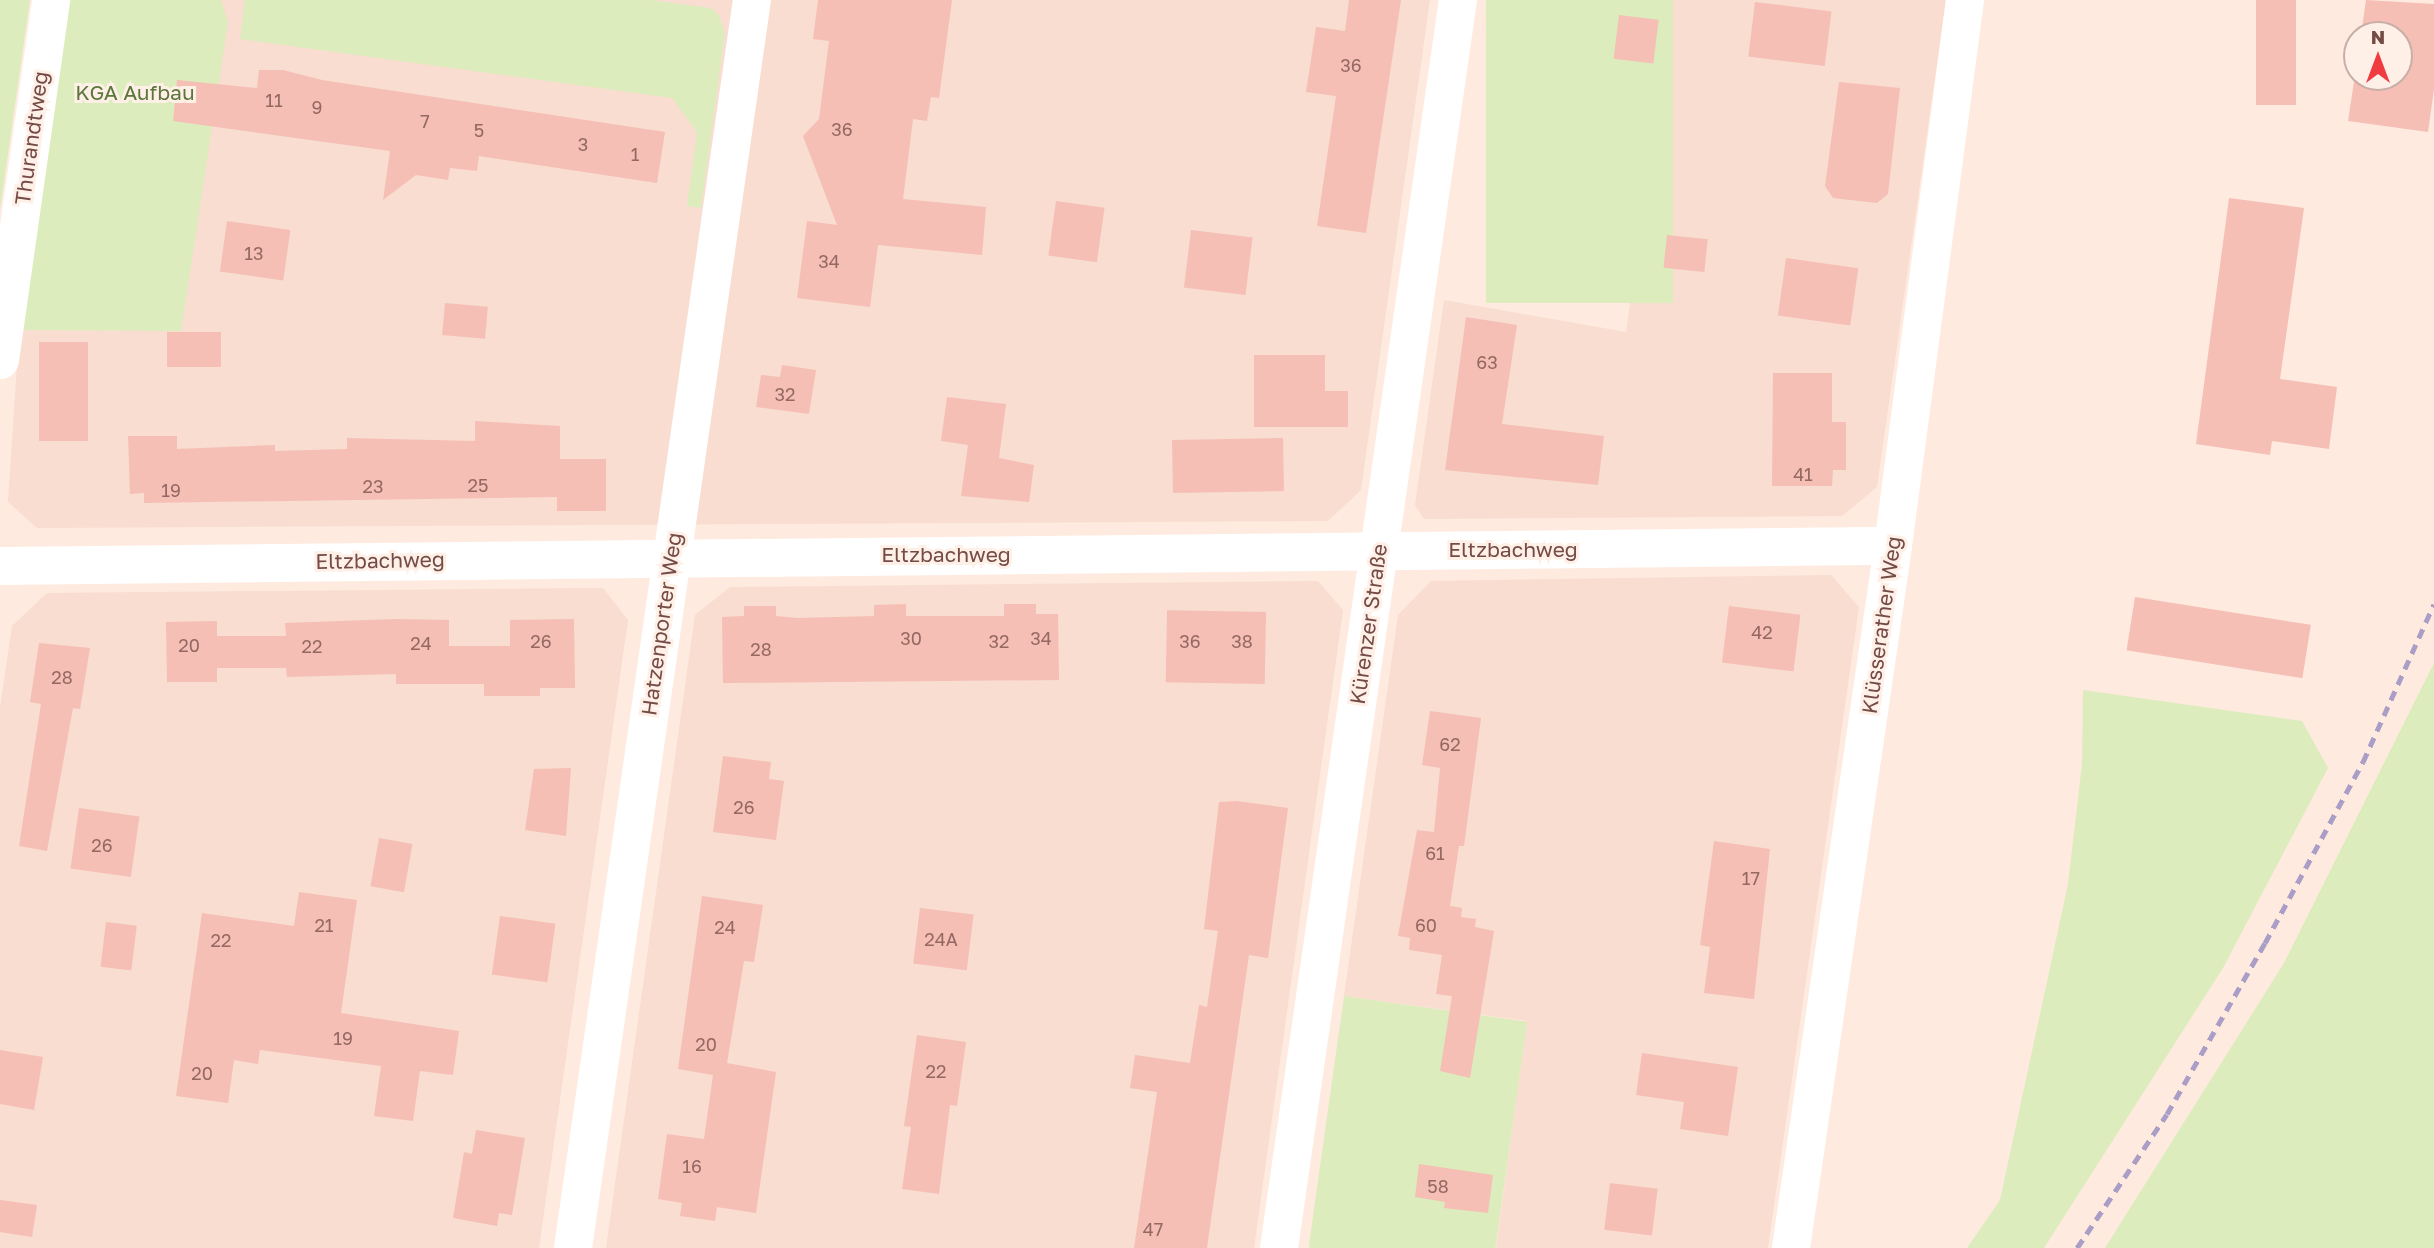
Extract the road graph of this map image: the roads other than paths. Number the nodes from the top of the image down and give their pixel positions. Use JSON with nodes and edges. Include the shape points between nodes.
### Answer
{"nodes":[{"id":1,"x":51,"y":0,"type":"edge"},
{"id":2,"x":752,"y":0,"type":"edge"},
{"id":3,"x":1458,"y":0,"type":"edge"},
{"id":4,"x":1965,"y":0,"type":"edge"},
{"id":5,"x":0,"y":360,"type":"edge"},
{"id":6,"x":1893,"y":546,"type":"junction"},
{"id":7,"x":1378,"y":550,"type":"junction"},
{"id":8,"x":671,"y":556,"type":"junction"},
{"id":9,"x":0,"y":566,"type":"edge"},
{"id":10,"x":573,"y":1248,"type":"edge"},
{"id":11,"x":1279,"y":1248,"type":"edge"},
{"id":12,"x":1791,"y":1248,"type":"edge"}],
"edges":[{"from":1,"to":5,"type":"street","name":"Thurandtweg"},
{"from":2,"to":8,"type":"street","name":"Hatzenporter Weg"},
{"from":3,"to":7,"type":"street","name":"Kürenzer Straße"},
{"from":4,"to":6,"type":"street","name":"Klüsserather Weg"},
{"from":6,"to":7,"type":"street","name":"Eltzbachweg"},
{"from":6,"to":12,"type":"street","name":"Klüsserather Weg"},
{"from":7,"to":8,"type":"street","name":"Eltzbachweg"},
{"from":7,"to":11,"type":"street","name":"Kürenzer Straße"},
{"from":8,"to":9,"type":"street","name":"Eltzbachweg"},
{"from":8,"to":10,"type":"street","name":"Hatzenporter Weg"}]}
